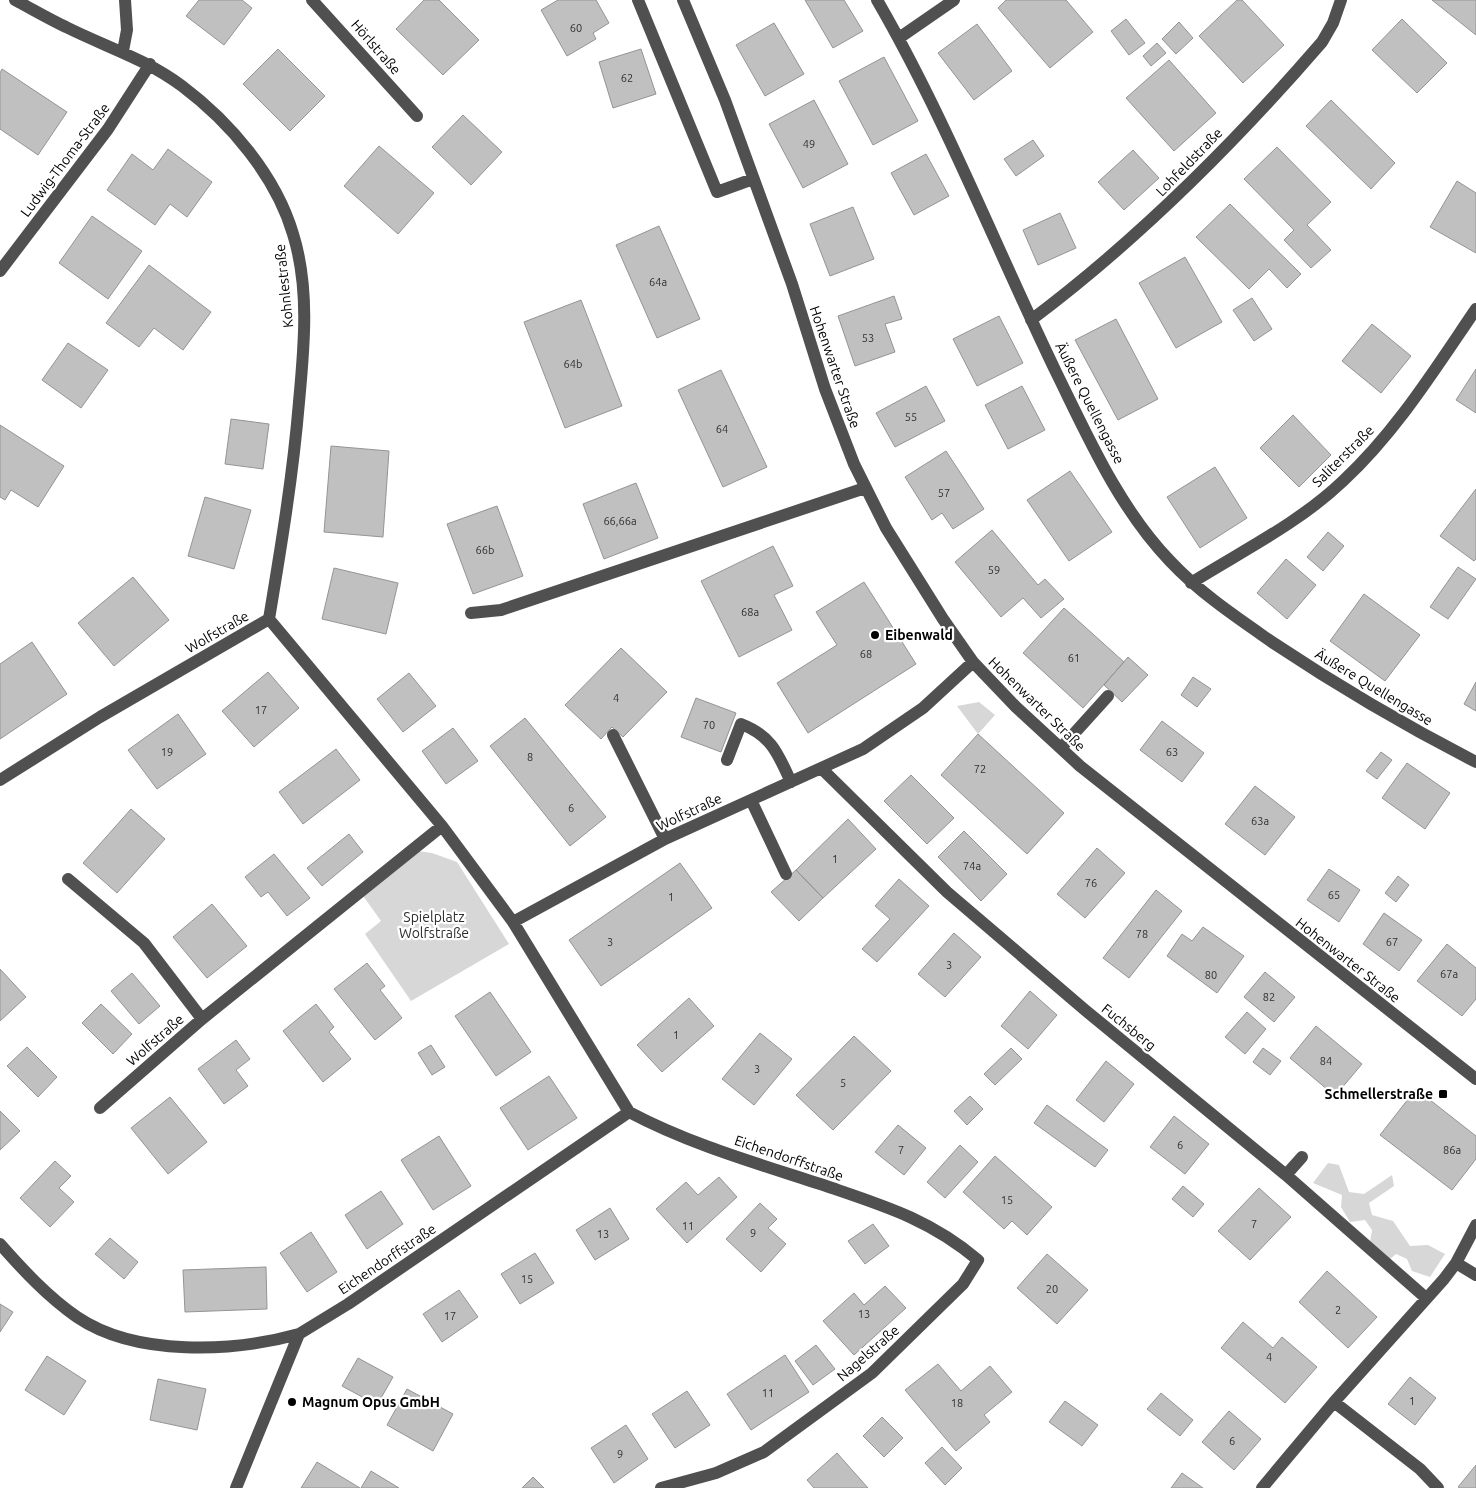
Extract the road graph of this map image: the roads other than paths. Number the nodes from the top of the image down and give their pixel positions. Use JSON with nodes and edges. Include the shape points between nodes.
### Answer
{"nodes":[{"id":1,"x":15,"y":0,"type":"edge"},
{"id":2,"x":126,"y":0,"type":"edge"},
{"id":3,"x":312,"y":0,"type":"edge"},
{"id":4,"x":638,"y":0,"type":"edge"},
{"id":5,"x":683,"y":0,"type":"edge"},
{"id":6,"x":877,"y":0,"type":"edge"},
{"id":7,"x":954,"y":0,"type":"edge"},
{"id":8,"x":1341,"y":0,"type":"edge"},
{"id":9,"x":899,"y":38,"type":"junction"},
{"id":10,"x":123,"y":51,"type":"junction"},
{"id":11,"x":150,"y":64,"type":"junction"},
{"id":12,"x":417,"y":116,"type":"dead end"},
{"id":13,"x":753,"y":179,"type":"junction"},
{"id":14,"x":0,"y":270,"type":"edge"},
{"id":15,"x":1476,"y":309,"type":"edge"},
{"id":16,"x":1031,"y":320,"type":"junction"},
{"id":17,"x":865,"y":488,"type":"junction"},
{"id":18,"x":1191,"y":583,"type":"junction"},
{"id":19,"x":470,"y":613,"type":"dead end"},
{"id":20,"x":269,"y":619,"type":"junction"},
{"id":21,"x":973,"y":662,"type":"junction"},
{"id":22,"x":1108,"y":696,"type":"dead end"},
{"id":23,"x":614,"y":736,"type":"dead end"},
{"id":24,"x":1061,"y":748,"type":"junction"},
{"id":25,"x":727,"y":760,"type":"dead end"},
{"id":26,"x":1476,"y":762,"type":"edge"},
{"id":27,"x":822,"y":769,"type":"junction"},
{"id":28,"x":0,"y":780,"type":"edge"},
{"id":29,"x":791,"y":782,"type":"junction"},
{"id":30,"x":751,"y":800,"type":"junction"},
{"id":31,"x":442,"y":826,"type":"junction"},
{"id":32,"x":665,"y":838,"type":"junction"},
{"id":33,"x":786,"y":874,"type":"dead end"},
{"id":34,"x":68,"y":879,"type":"dead end"},
{"id":35,"x":513,"y":922,"type":"junction"},
{"id":36,"x":202,"y":1018,"type":"junction"},
{"id":37,"x":1476,"y":1079,"type":"edge"},
{"id":38,"x":100,"y":1108,"type":"dead end"},
{"id":39,"x":629,"y":1112,"type":"junction"},
{"id":40,"x":1302,"y":1157,"type":"dead end"},
{"id":41,"x":1286,"y":1175,"type":"junction"},
{"id":42,"x":886,"y":1207,"type":"joint"},
{"id":43,"x":1476,"y":1225,"type":"edge"},
{"id":44,"x":0,"y":1244,"type":"edge"},
{"id":45,"x":1456,"y":1263,"type":"junction"},
{"id":46,"x":1476,"y":1275,"type":"edge"},
{"id":47,"x":1426,"y":1298,"type":"junction"},
{"id":48,"x":299,"y":1334,"type":"junction"},
{"id":49,"x":1334,"y":1402,"type":"junction"},
{"id":50,"x":236,"y":1488,"type":"edge"},
{"id":51,"x":661,"y":1488,"type":"edge"},
{"id":52,"x":1262,"y":1488,"type":"edge"},
{"id":53,"x":1438,"y":1488,"type":"edge"}],
"edges":[{"from":1,"to":10,"type":"street","name":"Kohnlestraße","via":[[66,27]]},
{"from":2,"to":10,"type":"street","via":[[127,30]]},
{"from":3,"to":12,"type":"street","name":"Hörlstraße"},
{"from":4,"to":13,"type":"street","via":[[717,192]]},
{"from":5,"to":13,"type":"street","name":"Hohenwarter Straße","via":[[725,100]]},
{"from":6,"to":9,"type":"street","name":"Äußere Quellengasse"},
{"from":7,"to":9,"type":"street"},
{"from":8,"to":16,"type":"street","name":"Lohfeldstraße","via":[[1322,42],[1202,171],[1161,213]]},
{"from":9,"to":16,"type":"street","name":"Äußere Quellengasse"},
{"from":10,"to":11,"type":"street","name":"Kohnlestraße"},
{"from":11,"to":14,"type":"street","name":"Ludwig-Thoma-Straße","via":[[119,114]]},
{"from":11,"to":20,"type":"street","name":"Kohnlestraße","via":[[184,87],[240,140],[280,202],[294,235],[304,303],[304,342],[294,457]]},
{"from":13,"to":17,"type":"street","name":"Hohenwarter Straße","via":[[792,284],[825,388]]},
{"from":15,"to":18,"type":"street","name":"Saliterstraße","via":[[1405,411],[1343,482],[1307,511]]},
{"from":16,"to":18,"type":"street","name":"Äußere Quellengasse","via":[[1098,457],[1150,539]]},
{"from":17,"to":19,"type":"street","via":[[501,610]]},
{"from":17,"to":21,"type":"street","name":"Hohenwarter Straße","via":[[913,571]]},
{"from":18,"to":26,"type":"street","name":"Äußere Quellengasse","via":[[1300,661]]},
{"from":20,"to":28,"type":"street","name":"Wolfstraße"},
{"from":20,"to":31,"type":"street","name":"Wolfstraße"},
{"from":21,"to":24,"type":"street","name":"Hohenwarter Straße"},
{"from":21,"to":27,"type":"street","name":"Wolfstraße","via":[[896,728],[864,749]]},
{"from":22,"to":24,"type":"street"},
{"from":23,"to":32,"type":"street"},
{"from":24,"to":37,"type":"street","name":"Hohenwarter Straße"},
{"from":25,"to":29,"type":"street","via":[[741,724],[769,740]]},
{"from":27,"to":29,"type":"street","name":"Wolfstraße"},
{"from":27,"to":41,"type":"street","name":"Fuchsberg","via":[[947,892]]},
{"from":29,"to":30,"type":"street","name":"Wolfstraße"},
{"from":30,"to":32,"type":"street","name":"Wolfstraße"},
{"from":30,"to":33,"type":"street"},
{"from":31,"to":35,"type":"street","name":"Wolfstraße"},
{"from":31,"to":36,"type":"street","name":"Wolfstraße"},
{"from":32,"to":35,"type":"street","name":"Wolfstraße"},
{"from":34,"to":36,"type":"street","via":[[144,943]]},
{"from":35,"to":39,"type":"street"},
{"from":36,"to":38,"type":"street","name":"Wolfstraße"},
{"from":39,"to":42,"type":"street","name":"Eichendorffstraße","via":[[668,1133]]},
{"from":39,"to":48,"type":"street","name":"Eichendorffstraße"},
{"from":40,"to":41,"type":"street"},
{"from":41,"to":47,"type":"street","name":"Fuchsberg"},
{"from":42,"to":51,"type":"street","name":"Nagelstraße","via":[[927,1224],[978,1260],[963,1284],[872,1373],[764,1452],[716,1473]]},
{"from":43,"to":45,"type":"street"},
{"from":44,"to":48,"type":"street","via":[[29,1276],[78,1318],[105,1331],[160,1345],[221,1348]]},
{"from":45,"to":46,"type":"street"},
{"from":45,"to":47,"type":"street"},
{"from":47,"to":49,"type":"street"},
{"from":48,"to":50,"type":"street"},
{"from":49,"to":52,"type":"street"},
{"from":49,"to":53,"type":"street","via":[[1420,1469]]}]}
